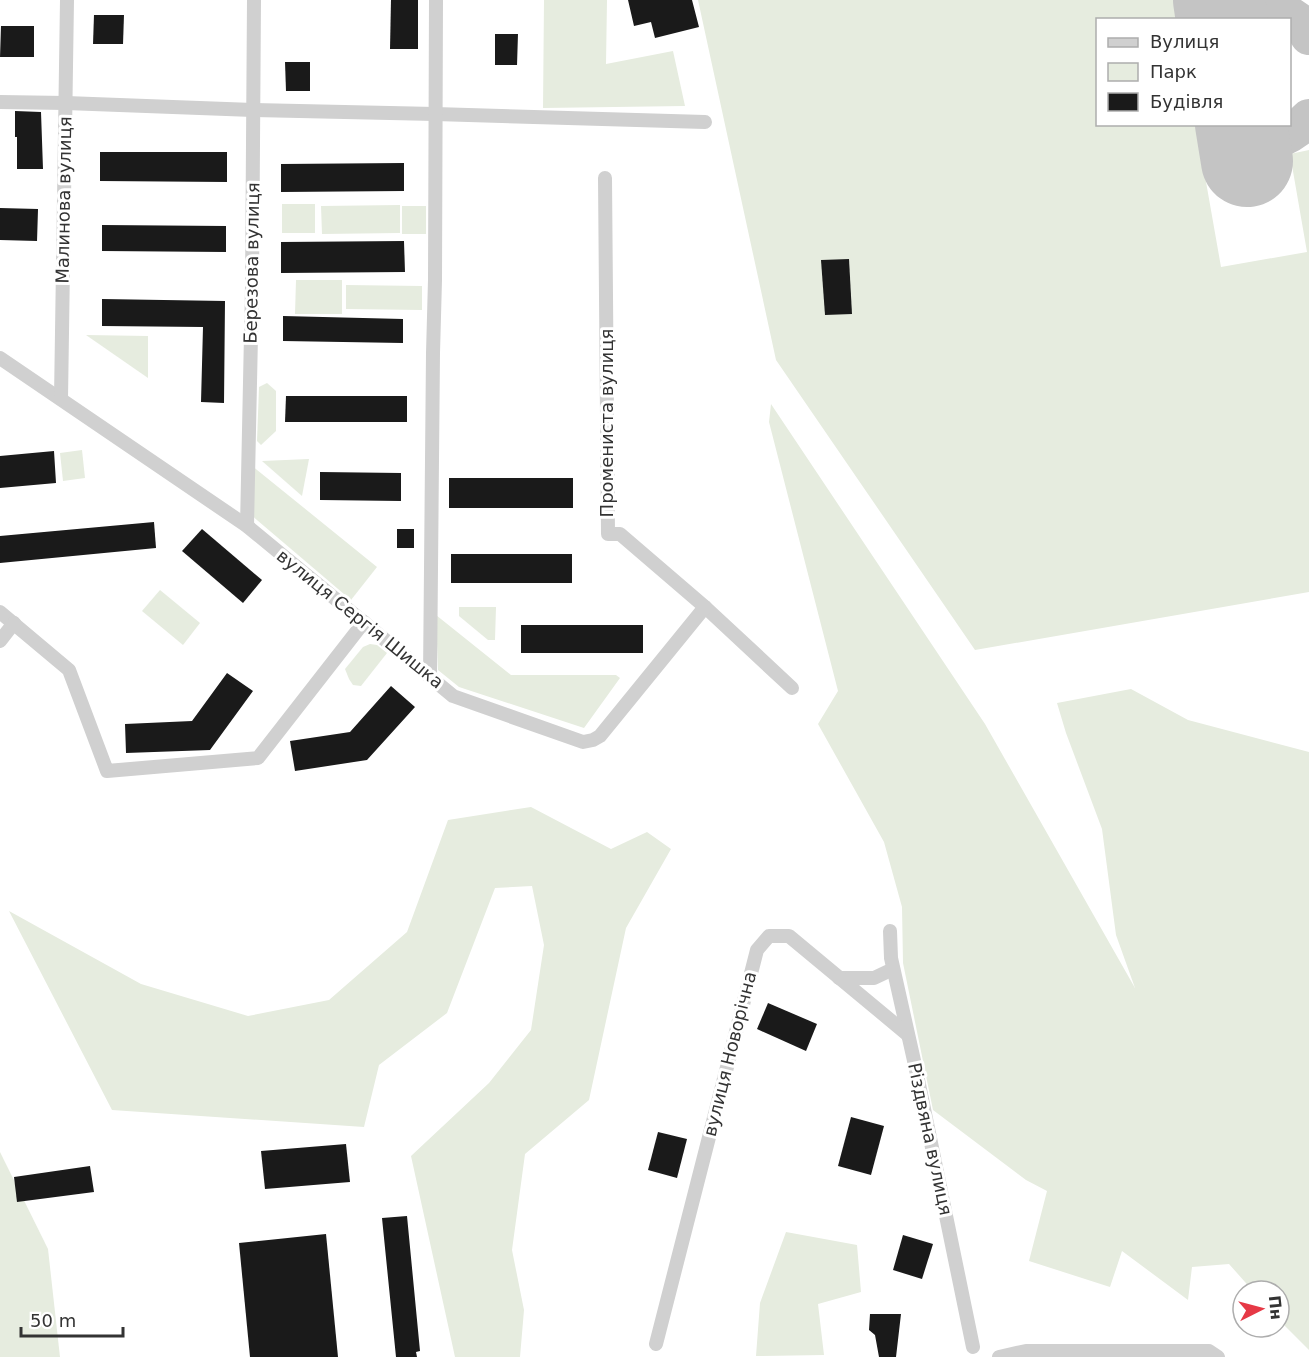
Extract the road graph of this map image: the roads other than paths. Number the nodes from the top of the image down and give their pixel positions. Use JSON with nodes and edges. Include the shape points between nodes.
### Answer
{"nodes":[{"id":1,"x":67,"y":0,"type":"edge"},
{"id":2,"x":254,"y":0,"type":"edge"},
{"id":3,"x":436,"y":0,"type":"edge"},
{"id":4,"x":0,"y":102,"type":"edge"},
{"id":5,"x":66,"y":102,"type":"junction"},
{"id":6,"x":253,"y":110,"type":"junction"},
{"id":7,"x":435,"y":114,"type":"junction"},
{"id":8,"x":705,"y":122,"type":"dead end"},
{"id":9,"x":605,"y":178,"type":"dead end"},
{"id":10,"x":0,"y":358,"type":"edge"},
{"id":11,"x":61,"y":399,"type":"junction"},
{"id":12,"x":247,"y":526,"type":"junction"},
{"id":13,"x":705,"y":607,"type":"junction"},
{"id":14,"x":0,"y":612,"type":"edge"},
{"id":15,"x":364,"y":622,"type":"junction"},
{"id":16,"x":14,"y":623,"type":"junction"},
{"id":17,"x":0,"y":641,"type":"edge"},
{"id":18,"x":430,"y":676,"type":"junction"},
{"id":19,"x":792,"y":688,"type":"dead end"},
{"id":20,"x":890,"y":931,"type":"dead end"},
{"id":21,"x":893,"y":969,"type":"junction"},
{"id":22,"x":839,"y":978,"type":"junction"},
{"id":23,"x":908,"y":1034,"type":"junction"},
{"id":24,"x":656,"y":1344,"type":"dead end"},
{"id":25,"x":973,"y":1347,"type":"dead end"},
{"id":26,"x":999,"y":1357,"type":"edge"},
{"id":27,"x":1218,"y":1357,"type":"edge"}],
"edges":[{"from":1,"to":5,"type":"street","name":"Малинова вулиця"},
{"from":2,"to":6,"type":"street","name":"Березова вулиця"},
{"from":3,"to":7,"type":"street"},
{"from":4,"to":5,"type":"street"},
{"from":5,"to":6,"type":"street"},
{"from":5,"to":11,"type":"street","name":"Малинова вулиця"},
{"from":6,"to":7,"type":"street"},
{"from":6,"to":12,"type":"street","name":"Березова вулиця"},
{"from":7,"to":8,"type":"street"},
{"from":7,"to":18,"type":"street"},
{"from":9,"to":13,"type":"street","name":"Промениста вулиця","via":[[608,534],[620,534]]},
{"from":10,"to":11,"type":"street","name":"вулиця Сергія Шишка"},
{"from":11,"to":12,"type":"street","name":"вулиця Сергія Шишка"},
{"from":12,"to":15,"type":"street","name":"вулиця Сергія Шишка"},
{"from":13,"to":18,"type":"street","name":"вулиця Сергія Шишка","via":[[593,740],[583,742],[453,696]]},
{"from":13,"to":19,"type":"street","name":"Промениста вулиця"},
{"from":14,"to":16,"type":"street"},
{"from":15,"to":16,"type":"street","via":[[258,758],[107,771],[69,670]]},
{"from":15,"to":18,"type":"street","name":"вулиця Сергія Шишка"},
{"from":16,"to":17,"type":"street"},
{"from":20,"to":21,"type":"street","name":"Різдвяна вулиця"},
{"from":21,"to":22,"type":"street","via":[[874,978]]},
{"from":21,"to":23,"type":"street","name":"Різдвяна вулиця"},
{"from":22,"to":23,"type":"street","name":"вулиця Новорічна"},
{"from":22,"to":24,"type":"street","name":"вулиця Новорічна","via":[[789,936],[769,936],[757,950]]},
{"from":23,"to":25,"type":"street","name":"Різдвяна вулиця"},
{"from":26,"to":27,"type":"street","via":[[1026,1351],[1209,1351]]}]}
